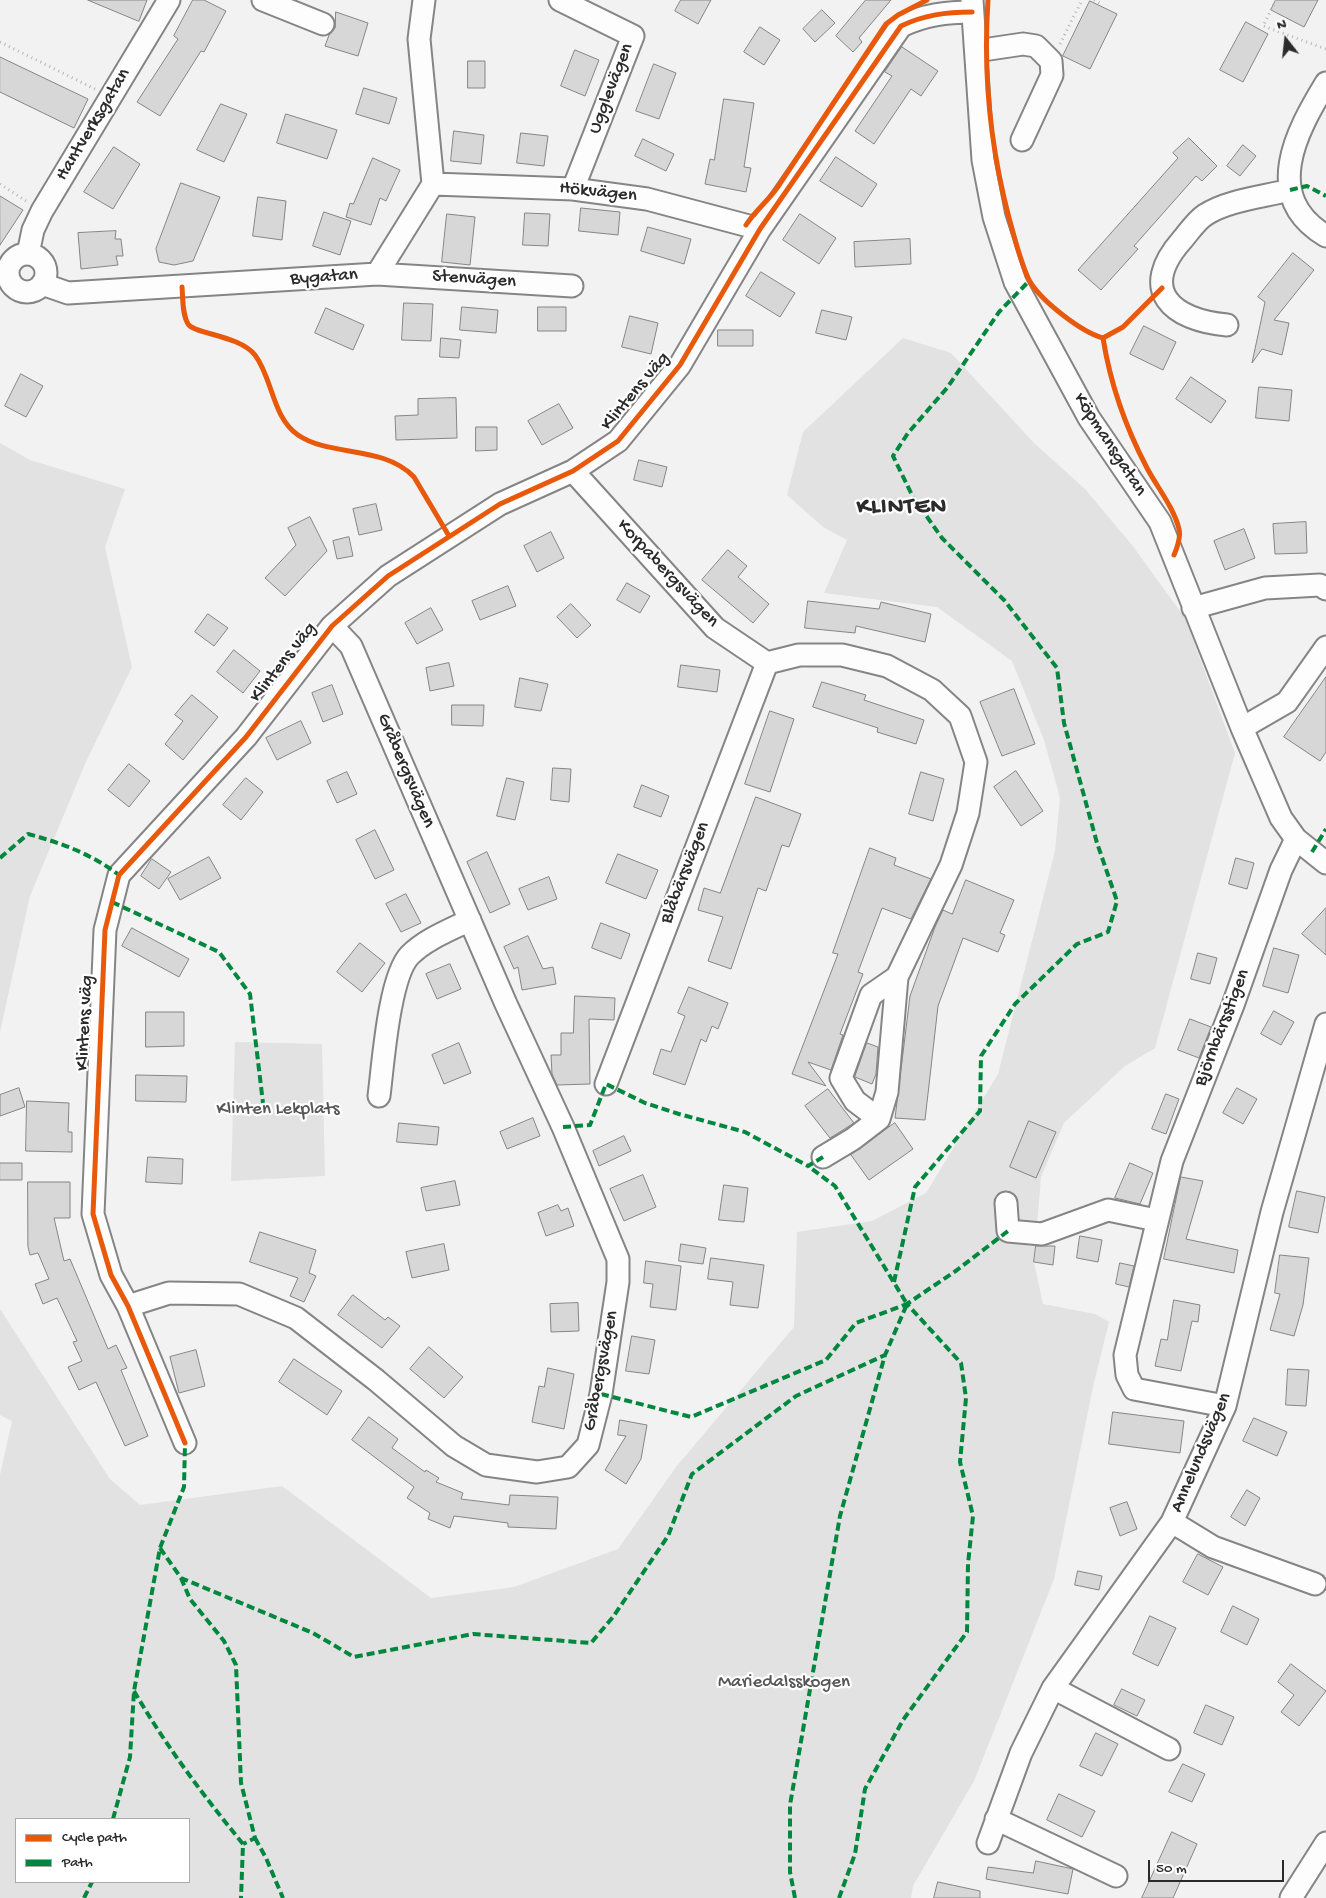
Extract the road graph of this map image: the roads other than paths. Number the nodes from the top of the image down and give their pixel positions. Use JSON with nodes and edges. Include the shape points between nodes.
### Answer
{"nodes":[{"id":1,"x":169,"y":0,"type":"edge"},
{"id":2,"x":263,"y":0,"type":"edge"},
{"id":3,"x":424,"y":0,"type":"edge"},
{"id":4,"x":560,"y":0,"type":"edge"},
{"id":5,"x":972,"y":6,"type":"edge"},
{"id":6,"x":323,"y":24,"type":"dead end"},
{"id":7,"x":976,"y":51,"type":"junction"},
{"id":8,"x":1326,"y":83,"type":"edge"},
{"id":9,"x":1022,"y":140,"type":"dead end"},
{"id":10,"x":433,"y":184,"type":"junction"},
{"id":11,"x":573,"y":189,"type":"junction"},
{"id":12,"x":1290,"y":190,"type":"junction"},
{"id":13,"x":760,"y":229,"type":"junction"},
{"id":14,"x":1326,"y":236,"type":"edge"},
{"id":15,"x":28,"y":254,"type":"junction"},
{"id":16,"x":377,"y":274,"type":"junction"},
{"id":17,"x":4,"y":278,"type":"edge"},
{"id":18,"x":42,"y":284,"type":"junction"},
{"id":19,"x":572,"y":286,"type":"dead end"},
{"id":20,"x":1227,"y":325,"type":"dead end"},
{"id":21,"x":572,"y":471,"type":"junction"},
{"id":22,"x":1326,"y":590,"type":"edge"},
{"id":23,"x":1193,"y":608,"type":"junction"},
{"id":24,"x":332,"y":626,"type":"junction"},
{"id":25,"x":1326,"y":647,"type":"edge"},
{"id":26,"x":767,"y":662,"type":"junction"},
{"id":27,"x":1242,"y":728,"type":"junction"},
{"id":28,"x":1296,"y":839,"type":"junction"},
{"id":29,"x":1326,"y":863,"type":"edge"},
{"id":30,"x":470,"y":920,"type":"junction"},
{"id":31,"x":897,"y":977,"type":"junction"},
{"id":32,"x":1326,"y":1024,"type":"edge"},
{"id":33,"x":606,"y":1084,"type":"dead end"},
{"id":34,"x":379,"y":1096,"type":"dead end"},
{"id":35,"x":879,"y":1118,"type":"junction"},
{"id":36,"x":823,"y":1156,"type":"dead end"},
{"id":37,"x":1006,"y":1202,"type":"dead end"},
{"id":38,"x":1156,"y":1220,"type":"junction"},
{"id":39,"x":128,"y":1306,"type":"junction"},
{"id":40,"x":1225,"y":1406,"type":"junction"},
{"id":41,"x":185,"y":1442,"type":"dead end"},
{"id":42,"x":1172,"y":1522,"type":"junction"},
{"id":43,"x":1315,"y":1584,"type":"dead end"},
{"id":44,"x":1053,"y":1688,"type":"junction"},
{"id":45,"x":1169,"y":1748,"type":"dead end"},
{"id":46,"x":996,"y":1819,"type":"junction"},
{"id":47,"x":988,"y":1843,"type":"dead end"},
{"id":48,"x":1326,"y":1843,"type":"edge"},
{"id":49,"x":1116,"y":1876,"type":"dead end"},
{"id":50,"x":1291,"y":1898,"type":"edge"}],
"edges":[{"from":1,"to":15,"type":"street","name":"Hantverksgatan","via":[[42,211],[28,244]]},
{"from":2,"to":6,"type":"street"},
{"from":3,"to":10,"type":"street","via":[[418,39]]},
{"from":4,"to":11,"type":"street","name":"Ugglevägen","via":[[633,36]]},
{"from":5,"to":7,"type":"street","name":"Köpmansgatan"},
{"from":5,"to":13,"type":"street","name":"Klintens väg","via":[[918,18],[901,26]]},
{"from":7,"to":9,"type":"street","via":[[1023,44],[1036,46],[1051,61],[1052,75]]},
{"from":7,"to":23,"type":"street","name":"Köpmansgatan","via":[[984,160],[994,217],[1015,282],[1089,418],[1160,522]]},
{"from":8,"to":12,"type":"street","via":[[1292,149]]},
{"from":10,"to":11,"type":"street","name":"Hökvägen"},
{"from":10,"to":16,"type":"street","name":"Bygatan"},
{"from":11,"to":13,"type":"street","name":"Hökvägen","via":[[647,199]]},
{"from":12,"to":14,"type":"street","via":[[1303,217]]},
{"from":12,"to":20,"type":"street","via":[[1222,207],[1205,215],[1173,250],[1163,269],[1162,288],[1166,300],[1178,311],[1203,322]]},
{"from":13,"to":21,"type":"street","name":"Klintens väg","via":[[680,366],[618,441]]},
{"from":15,"to":17,"type":"street","via":[[20,255],[11,262]]},
{"from":15,"to":18,"type":"street","via":[[40,259],[45,267]]},
{"from":16,"to":18,"type":"street","name":"Bygatan","via":[[68,293]]},
{"from":16,"to":19,"type":"street","name":"Stenvägen"},
{"from":17,"to":18,"type":"street","via":[[23,291],[32,291]]},
{"from":21,"to":24,"type":"street","name":"Klintens väg","via":[[500,504],[395,571]]},
{"from":21,"to":26,"type":"street","name":"Korpabergsvägen","via":[[715,628]]},
{"from":22,"to":23,"type":"street","via":[[1320,585],[1265,588]]},
{"from":23,"to":27,"type":"street","name":"Köpmansgatan"},
{"from":24,"to":30,"type":"street","name":"Gråbergsvägen","via":[[351,646]]},
{"from":24,"to":39,"type":"street","name":"Klintens väg","via":[[246,737],[119,875],[105,930],[93,1214],[111,1275]]},
{"from":25,"to":27,"type":"street","via":[[1287,702]]},
{"from":26,"to":31,"type":"street","via":[[799,655],[842,655],[887,666],[932,690],[960,716],[976,762],[968,813],[951,865]]},
{"from":26,"to":33,"type":"street","name":"Blåbärsvägen"},
{"from":27,"to":28,"type":"street","name":"Köpmansgatan","via":[[1282,818]]},
{"from":28,"to":29,"type":"street","name":"Köpmansgatan"},
{"from":28,"to":38,"type":"street","name":"Björnbärsstigen","via":[[1172,1161]]},
{"from":30,"to":34,"type":"street","via":[[409,956],[395,991]]},
{"from":30,"to":39,"type":"street","name":"Gråbergsvägen","via":[[618,1258],[618,1282],[601,1394],[588,1445],[568,1467],[537,1472],[486,1465],[454,1446],[296,1318],[239,1294],[168,1293]]},
{"from":31,"to":35,"type":"street","via":[[887,1092]]},
{"from":31,"to":35,"type":"street","via":[[871,995],[841,1078],[855,1101]]},
{"from":32,"to":40,"type":"street","name":"Annelundsvägen","via":[[1272,1212]]},
{"from":35,"to":36,"type":"street","via":[[853,1139]]},
{"from":37,"to":38,"type":"street","via":[[1008,1231],[1042,1234],[1108,1210]]},
{"from":38,"to":40,"type":"street","name":"Björnbärsstigen","via":[[1125,1355],[1126,1375],[1134,1388]]},
{"from":39,"to":41,"type":"street","name":"Klintens väg"},
{"from":40,"to":42,"type":"street","name":"Annelundsvägen"},
{"from":42,"to":43,"type":"street","via":[[1213,1547]]},
{"from":42,"to":44,"type":"street","name":"Annelundsvägen"},
{"from":44,"to":45,"type":"street"},
{"from":44,"to":46,"type":"street","name":"Annelundsvägen","via":[[1021,1753]]},
{"from":46,"to":47,"type":"street","name":"Annelundsvägen"},
{"from":46,"to":49,"type":"street"},
{"from":48,"to":50,"type":"street"}]}
